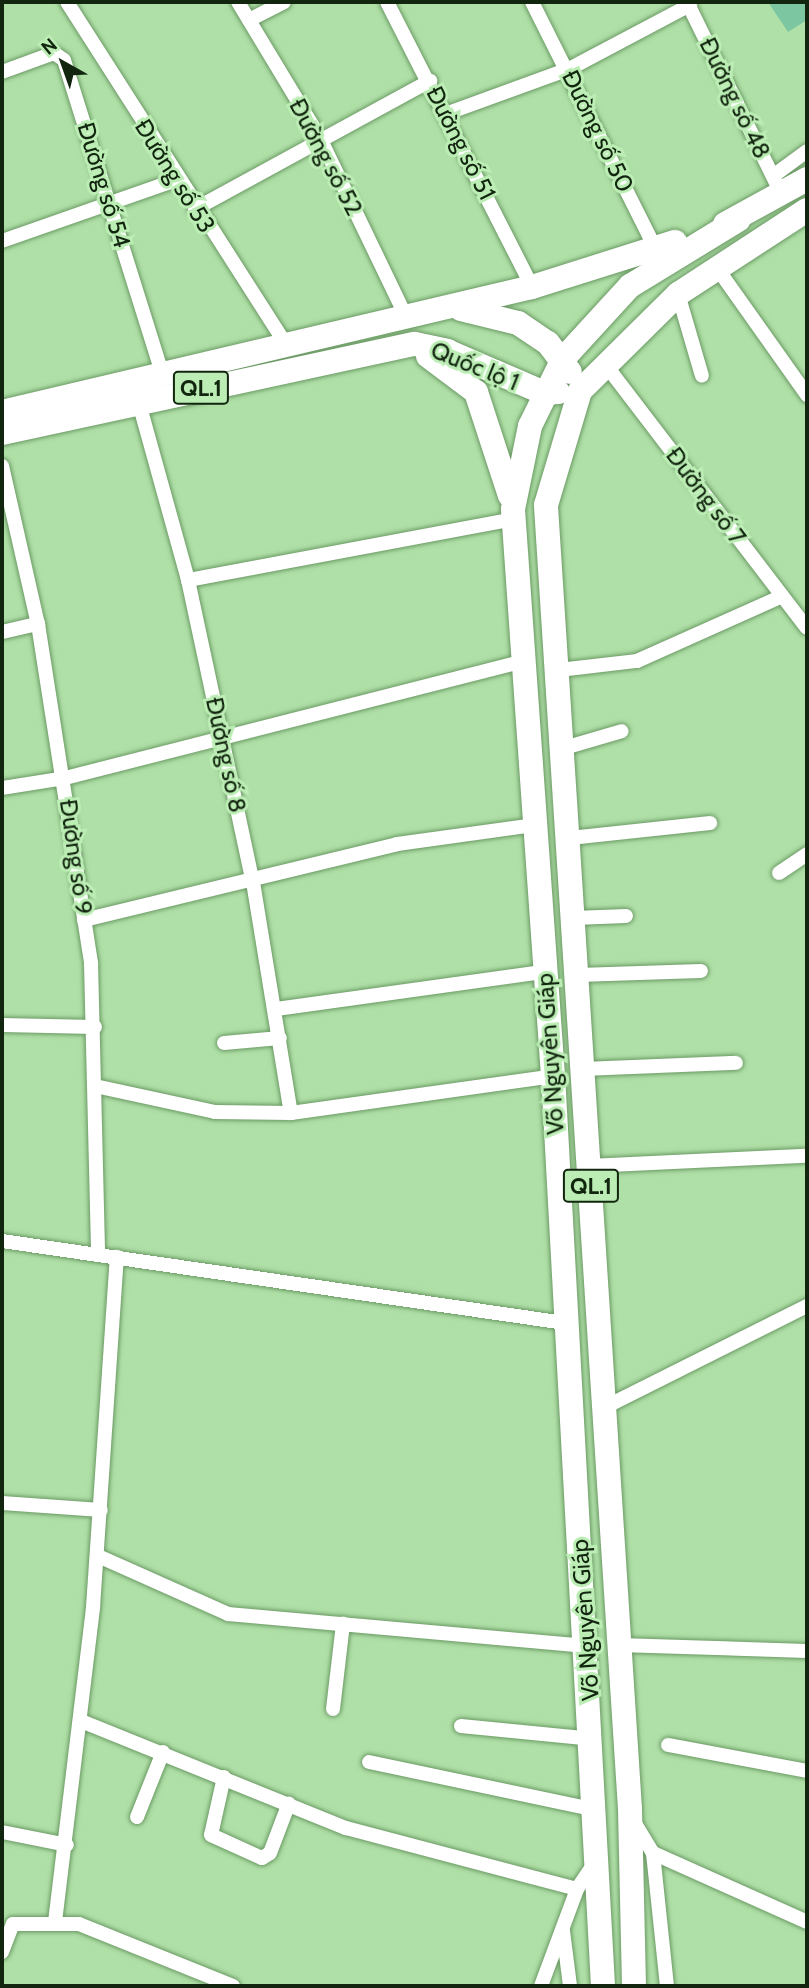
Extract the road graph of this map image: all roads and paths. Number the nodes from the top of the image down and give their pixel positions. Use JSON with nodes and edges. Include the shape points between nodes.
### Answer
{"nodes":[{"id":1,"x":67,"y":2,"type":"edge"},
{"id":2,"x":238,"y":2,"type":"edge"},
{"id":3,"x":284,"y":2,"type":"edge"},
{"id":4,"x":387,"y":2,"type":"edge"},
{"id":5,"x":532,"y":2,"type":"edge"},
{"id":6,"x":688,"y":4,"type":"edge"},
{"id":7,"x":249,"y":20,"type":"junction"},
{"id":8,"x":569,"y":69,"type":"junction"},
{"id":9,"x":2,"y":72,"type":"edge"},
{"id":10,"x":430,"y":81,"type":"junction"},
{"id":11,"x":448,"y":113,"type":"junction"},
{"id":12,"x":320,"y":138,"type":"junction"},
{"id":13,"x":807,"y":151,"type":"edge"},
{"id":14,"x":807,"y":179,"type":"edge"},
{"id":15,"x":176,"y":180,"type":"junction"},
{"id":16,"x":778,"y":186,"type":"junction"},
{"id":17,"x":112,"y":204,"type":"junction"},
{"id":18,"x":195,"y":209,"type":"junction"},
{"id":19,"x":807,"y":210,"type":"edge"},
{"id":20,"x":2,"y":241,"type":"edge"},
{"id":21,"x":658,"y":255,"type":"junction"},
{"id":22,"x":717,"y":268,"type":"junction"},
{"id":23,"x":532,"y":287,"type":"junction"},
{"id":24,"x":678,"y":294,"type":"junction"},
{"id":25,"x":444,"y":308,"type":"junction"},
{"id":26,"x":406,"y":317,"type":"junction"},
{"id":27,"x":401,"y":346,"type":"junction"},
{"id":28,"x":288,"y":348,"type":"junction"},
{"id":29,"x":563,"y":359,"type":"junction"},
{"id":30,"x":605,"y":364,"type":"junction"},
{"id":31,"x":163,"y":376,"type":"junction"},
{"id":32,"x":702,"y":376,"type":"dead end"},
{"id":33,"x":580,"y":391,"type":"junction"},
{"id":34,"x":544,"y":393,"type":"junction"},
{"id":35,"x":807,"y":395,"type":"edge"},
{"id":36,"x":139,"y":403,"type":"junction"},
{"id":37,"x":2,"y":412,"type":"edge"},
{"id":38,"x":2,"y":433,"type":"edge"},
{"id":39,"x":2,"y":466,"type":"edge"},
{"id":40,"x":513,"y":514,"type":"junction"},
{"id":41,"x":188,"y":580,"type":"junction"},
{"id":42,"x":782,"y":596,"type":"junction"},
{"id":43,"x":38,"y":624,"type":"junction"},
{"id":44,"x":807,"y":628,"type":"edge"},
{"id":45,"x":2,"y":632,"type":"edge"},
{"id":46,"x":519,"y":662,"type":"junction"},
{"id":47,"x":559,"y":670,"type":"junction"},
{"id":48,"x":622,"y":731,"type":"dead end"},
{"id":49,"x":222,"y":738,"type":"junction"},
{"id":50,"x":564,"y":748,"type":"junction"},
{"id":51,"x":65,"y":778,"type":"junction"},
{"id":52,"x":2,"y":788,"type":"edge"},
{"id":53,"x":710,"y":823,"type":"dead end"},
{"id":54,"x":534,"y":825,"type":"junction"},
{"id":55,"x":570,"y":838,"type":"junction"},
{"id":56,"x":807,"y":854,"type":"edge"},
{"id":57,"x":779,"y":873,"type":"dead end"},
{"id":58,"x":253,"y":882,"type":"junction"},
{"id":59,"x":626,"y":916,"type":"dead end"},
{"id":60,"x":574,"y":918,"type":"junction"},
{"id":61,"x":84,"y":920,"type":"junction"},
{"id":62,"x":701,"y":971,"type":"dead end"},
{"id":63,"x":544,"y":972,"type":"junction"},
{"id":64,"x":578,"y":975,"type":"junction"},
{"id":65,"x":276,"y":1009,"type":"junction"},
{"id":66,"x":2,"y":1025,"type":"edge"},
{"id":67,"x":94,"y":1027,"type":"junction"},
{"id":68,"x":280,"y":1038,"type":"junction"},
{"id":69,"x":224,"y":1043,"type":"dead end"},
{"id":70,"x":736,"y":1063,"type":"dead end"},
{"id":71,"x":584,"y":1069,"type":"junction"},
{"id":72,"x":553,"y":1076,"type":"junction"},
{"id":73,"x":95,"y":1086,"type":"junction"},
{"id":74,"x":291,"y":1112,"type":"junction"},
{"id":75,"x":804,"y":1156,"type":"dead end"},
{"id":76,"x":590,"y":1166,"type":"junction"},
{"id":77,"x":2,"y":1241,"type":"edge"},
{"id":78,"x":98,"y":1254,"type":"junction"},
{"id":79,"x":117,"y":1257,"type":"junction"},
{"id":80,"x":807,"y":1306,"type":"edge"},
{"id":81,"x":565,"y":1323,"type":"junction"},
{"id":82,"x":605,"y":1407,"type":"junction"},
{"id":83,"x":2,"y":1503,"type":"edge"},
{"id":84,"x":101,"y":1510,"type":"junction"},
{"id":85,"x":98,"y":1556,"type":"junction"},
{"id":86,"x":343,"y":1624,"type":"junction"},
{"id":87,"x":619,"y":1645,"type":"junction"},
{"id":88,"x":587,"y":1646,"type":"junction"},
{"id":89,"x":807,"y":1651,"type":"edge"},
{"id":90,"x":333,"y":1709,"type":"dead end"},
{"id":91,"x":81,"y":1721,"type":"junction"},
{"id":92,"x":461,"y":1726,"type":"dead end"},
{"id":93,"x":593,"y":1739,"type":"junction"},
{"id":94,"x":668,"y":1745,"type":"dead end"},
{"id":95,"x":163,"y":1752,"type":"junction"},
{"id":96,"x":369,"y":1762,"type":"dead end"},
{"id":97,"x":807,"y":1771,"type":"edge"},
{"id":98,"x":224,"y":1777,"type":"junction"},
{"id":99,"x":289,"y":1803,"type":"junction"},
{"id":100,"x":629,"y":1809,"type":"junction"},
{"id":101,"x":597,"y":1810,"type":"junction"},
{"id":102,"x":137,"y":1817,"type":"dead end"},
{"id":103,"x":2,"y":1832,"type":"edge"},
{"id":104,"x":67,"y":1845,"type":"junction"},
{"id":105,"x":653,"y":1853,"type":"junction"},
{"id":106,"x":599,"y":1855,"type":"junction"},
{"id":107,"x":577,"y":1889,"type":"junction"},
{"id":108,"x":55,"y":1922,"type":"junction"},
{"id":109,"x":807,"y":1922,"type":"edge"},
{"id":110,"x":7,"y":1923,"type":"edge"},
{"id":111,"x":563,"y":1929,"type":"junction"},
{"id":112,"x":2,"y":1952,"type":"edge"},
{"id":113,"x":233,"y":1986,"type":"edge"},
{"id":114,"x":541,"y":1986,"type":"edge"},
{"id":115,"x":570,"y":1986,"type":"edge"},
{"id":116,"x":603,"y":1986,"type":"edge"},
{"id":117,"x":634,"y":1986,"type":"edge"},
{"id":118,"x":667,"y":1986,"type":"edge"}],
"edges":[{"from":1,"to":15,"type":"street","name":"Đường số 53"},
{"from":2,"to":7,"type":"street","name":"Đường số 52"},
{"from":3,"to":7,"type":"street"},
{"from":4,"to":10,"type":"street","name":"Đường số 51"},
{"from":5,"to":8,"type":"street","name":"Đường số 50"},
{"from":6,"to":8,"type":"street"},
{"from":6,"to":16,"type":"street","name":"Đường số 48"},
{"from":7,"to":12,"type":"street","name":"Đường số 52"},
{"from":8,"to":11,"type":"street"},
{"from":8,"to":21,"type":"street","name":"Đường số 50"},
{"from":9,"to":17,"type":"street","name":"Đường số 54","via":[[54,53],[65,60]]},
{"from":10,"to":11,"type":"street","name":"Đường số 51"},
{"from":10,"to":12,"type":"street"},
{"from":11,"to":23,"type":"street","name":"Đường số 51"},
{"from":12,"to":18,"type":"street"},
{"from":12,"to":26,"type":"street","name":"Đường số 52"},
{"from":13,"to":16,"type":"street"},
{"from":14,"to":16,"type":"highway","name":"Quốc lộ 1","number":"QL.1"},
{"from":15,"to":17,"type":"street"},
{"from":15,"to":18,"type":"street","name":"Đường số 53"},
{"from":16,"to":21,"type":"highway","name":"Quốc lộ 1","number":"QL.1","via":[[738,219]]},
{"from":17,"to":20,"type":"street"},
{"from":17,"to":31,"type":"street","name":"Đường số 54"},
{"from":18,"to":28,"type":"street","name":"Đường số 53"},
{"from":19,"to":22,"type":"highway","number":"QL.1"},
{"from":21,"to":23,"type":"highway","name":"Quốc lộ 1","number":"QL.1"},
{"from":21,"to":29,"type":"highway","name":"Võ Nguyên Giáp","number":"QL.1","via":[[598,314]]},
{"from":22,"to":24,"type":"highway","number":"QL.1"},
{"from":22,"to":35,"type":"street"},
{"from":23,"to":25,"type":"highway","name":"Quốc lộ 1","number":"QL.1"},
{"from":24,"to":30,"type":"highway","number":"QL.1"},
{"from":24,"to":32,"type":"street"},
{"from":25,"to":26,"type":"highway","name":"Quốc lộ 1","number":"QL.1"},
{"from":25,"to":29,"type":"highway","via":[[518,323]]},
{"from":26,"to":28,"type":"highway","name":"Quốc lộ 1","number":"QL.1"},
{"from":27,"to":34,"type":"highway","name":"Quốc lộ 1","number":"QL.1","via":[[447,351]]},
{"from":27,"to":36,"type":"highway","name":"Quốc lộ 1","number":"QL.1"},
{"from":27,"to":40,"type":"highway","via":[[433,358],[476,392],[496,438]]},
{"from":28,"to":31,"type":"highway","name":"Quốc lộ 1","number":"QL.1"},
{"from":29,"to":33,"type":"highway"},
{"from":29,"to":34,"type":"highway","name":"Võ Nguyên Giáp","number":"QL.1"},
{"from":30,"to":33,"type":"highway","number":"QL.1"},
{"from":30,"to":42,"type":"street","name":"Đường số 7"},
{"from":31,"to":37,"type":"highway","name":"Quốc lộ 1","number":"QL.1"},
{"from":33,"to":34,"type":"highway","name":"Quốc lộ 1","number":"QL.1"},
{"from":33,"to":47,"type":"highway","name":"Võ Nguyên Giáp","number":"QL.1","via":[[546,505],[545,553]]},
{"from":34,"to":40,"type":"highway","name":"Võ Nguyên Giáp","number":"QL.1"},
{"from":36,"to":38,"type":"highway","name":"Quốc lộ 1","number":"QL.1"},
{"from":36,"to":41,"type":"street","name":"Đường số 8"},
{"from":39,"to":43,"type":"street","name":"Đường số 9"},
{"from":40,"to":41,"type":"street"},
{"from":40,"to":46,"type":"highway","name":"Võ Nguyên Giáp","number":"QL.1"},
{"from":41,"to":49,"type":"street","name":"Đường số 8"},
{"from":42,"to":44,"type":"street","name":"Đường số 7"},
{"from":42,"to":47,"type":"street","via":[[637,660]]},
{"from":43,"to":45,"type":"street"},
{"from":43,"to":51,"type":"street","name":"Đường số 9"},
{"from":46,"to":49,"type":"street"},
{"from":46,"to":54,"type":"highway","name":"Võ Nguyên Giáp","number":"QL.1"},
{"from":47,"to":50,"type":"highway","name":"Võ Nguyên Giáp","number":"QL.1"},
{"from":48,"to":50,"type":"street"},
{"from":49,"to":51,"type":"street"},
{"from":49,"to":58,"type":"street","name":"Đường số 8"},
{"from":50,"to":55,"type":"highway","name":"Võ Nguyên Giáp","number":"QL.1"},
{"from":51,"to":52,"type":"street"},
{"from":51,"to":61,"type":"street","name":"Đường số 9"},
{"from":53,"to":55,"type":"street"},
{"from":54,"to":58,"type":"street","via":[[406,842]]},
{"from":54,"to":63,"type":"highway","name":"Võ Nguyên Giáp","number":"QL.1"},
{"from":55,"to":60,"type":"highway","name":"Võ Nguyên Giáp","number":"QL.1"},
{"from":56,"to":57,"type":"street"},
{"from":58,"to":61,"type":"street"},
{"from":58,"to":65,"type":"street","name":"Đường số 8"},
{"from":59,"to":60,"type":"street"},
{"from":60,"to":64,"type":"highway","name":"Võ Nguyên Giáp","number":"QL.1"},
{"from":61,"to":67,"type":"street","name":"Đường số 9"},
{"from":62,"to":64,"type":"street"},
{"from":63,"to":65,"type":"street"},
{"from":63,"to":72,"type":"highway","name":"Võ Nguyên Giáp","number":"QL.1"},
{"from":64,"to":71,"type":"highway","name":"Võ Nguyên Giáp","number":"QL.1"},
{"from":65,"to":68,"type":"street","name":"Đường số 8"},
{"from":66,"to":67,"type":"street"},
{"from":67,"to":73,"type":"street","name":"Đường số 9"},
{"from":68,"to":69,"type":"street"},
{"from":68,"to":74,"type":"street","name":"Đường số 8"},
{"from":70,"to":71,"type":"street"},
{"from":71,"to":76,"type":"highway","name":"Võ Nguyên Giáp","number":"QL.1"},
{"from":72,"to":74,"type":"street"},
{"from":72,"to":81,"type":"highway","name":"Võ Nguyên Giáp","number":"QL.1"},
{"from":73,"to":74,"type":"street","via":[[215,1112]]},
{"from":73,"to":78,"type":"street","name":"Đường số 9"},
{"from":75,"to":76,"type":"street"},
{"from":76,"to":82,"type":"highway","name":"Võ Nguyên Giáp","number":"QL.1"},
{"from":77,"to":78,"type":"street"},
{"from":78,"to":79,"type":"street"},
{"from":79,"to":81,"type":"street"},
{"from":79,"to":84,"type":"street"},
{"from":80,"to":82,"type":"street"},
{"from":81,"to":88,"type":"highway","name":"Võ Nguyên Giáp","number":"QL.1"},
{"from":82,"to":87,"type":"highway","name":"Võ Nguyên Giáp","number":"QL.1"},
{"from":83,"to":84,"type":"street"},
{"from":84,"to":85,"type":"street"},
{"from":85,"to":86,"type":"street","via":[[212,1611]]},
{"from":85,"to":91,"type":"street"},
{"from":86,"to":88,"type":"street"},
{"from":86,"to":90,"type":"street"},
{"from":87,"to":89,"type":"street"},
{"from":87,"to":100,"type":"highway","name":"Võ Nguyên Giáp","number":"QL.1"},
{"from":88,"to":93,"type":"highway","name":"Võ Nguyên Giáp","number":"QL.1"},
{"from":91,"to":95,"type":"street"},
{"from":91,"to":104,"type":"street"},
{"from":92,"to":93,"type":"street"},
{"from":93,"to":101,"type":"highway","name":"Võ Nguyên Giáp","number":"QL.1"},
{"from":94,"to":97,"type":"street"},
{"from":95,"to":98,"type":"street"},
{"from":95,"to":102,"type":"street"},
{"from":96,"to":101,"type":"street"},
{"from":98,"to":99,"type":"street"},
{"from":98,"to":99,"type":"street","via":[[211,1835],[262,1858],[270,1853]]},
{"from":99,"to":107,"type":"street","via":[[363,1833]]},
{"from":100,"to":105,"type":"street"},
{"from":100,"to":117,"type":"highway","name":"Võ Nguyên Giáp","number":"QL.1"},
{"from":101,"to":106,"type":"highway","name":"Võ Nguyên Giáp","number":"QL.1"},
{"from":103,"to":104,"type":"street"},
{"from":104,"to":108,"type":"street"},
{"from":105,"to":109,"type":"street"},
{"from":105,"to":118,"type":"street"},
{"from":106,"to":107,"type":"street"},
{"from":106,"to":116,"type":"highway","name":"Võ Nguyên Giáp","number":"QL.1"},
{"from":107,"to":111,"type":"street"},
{"from":108,"to":110,"type":"street"},
{"from":108,"to":113,"type":"street","via":[[99,1928]]},
{"from":110,"to":112,"type":"street"},
{"from":111,"to":114,"type":"street"},
{"from":111,"to":115,"type":"street"}]}
